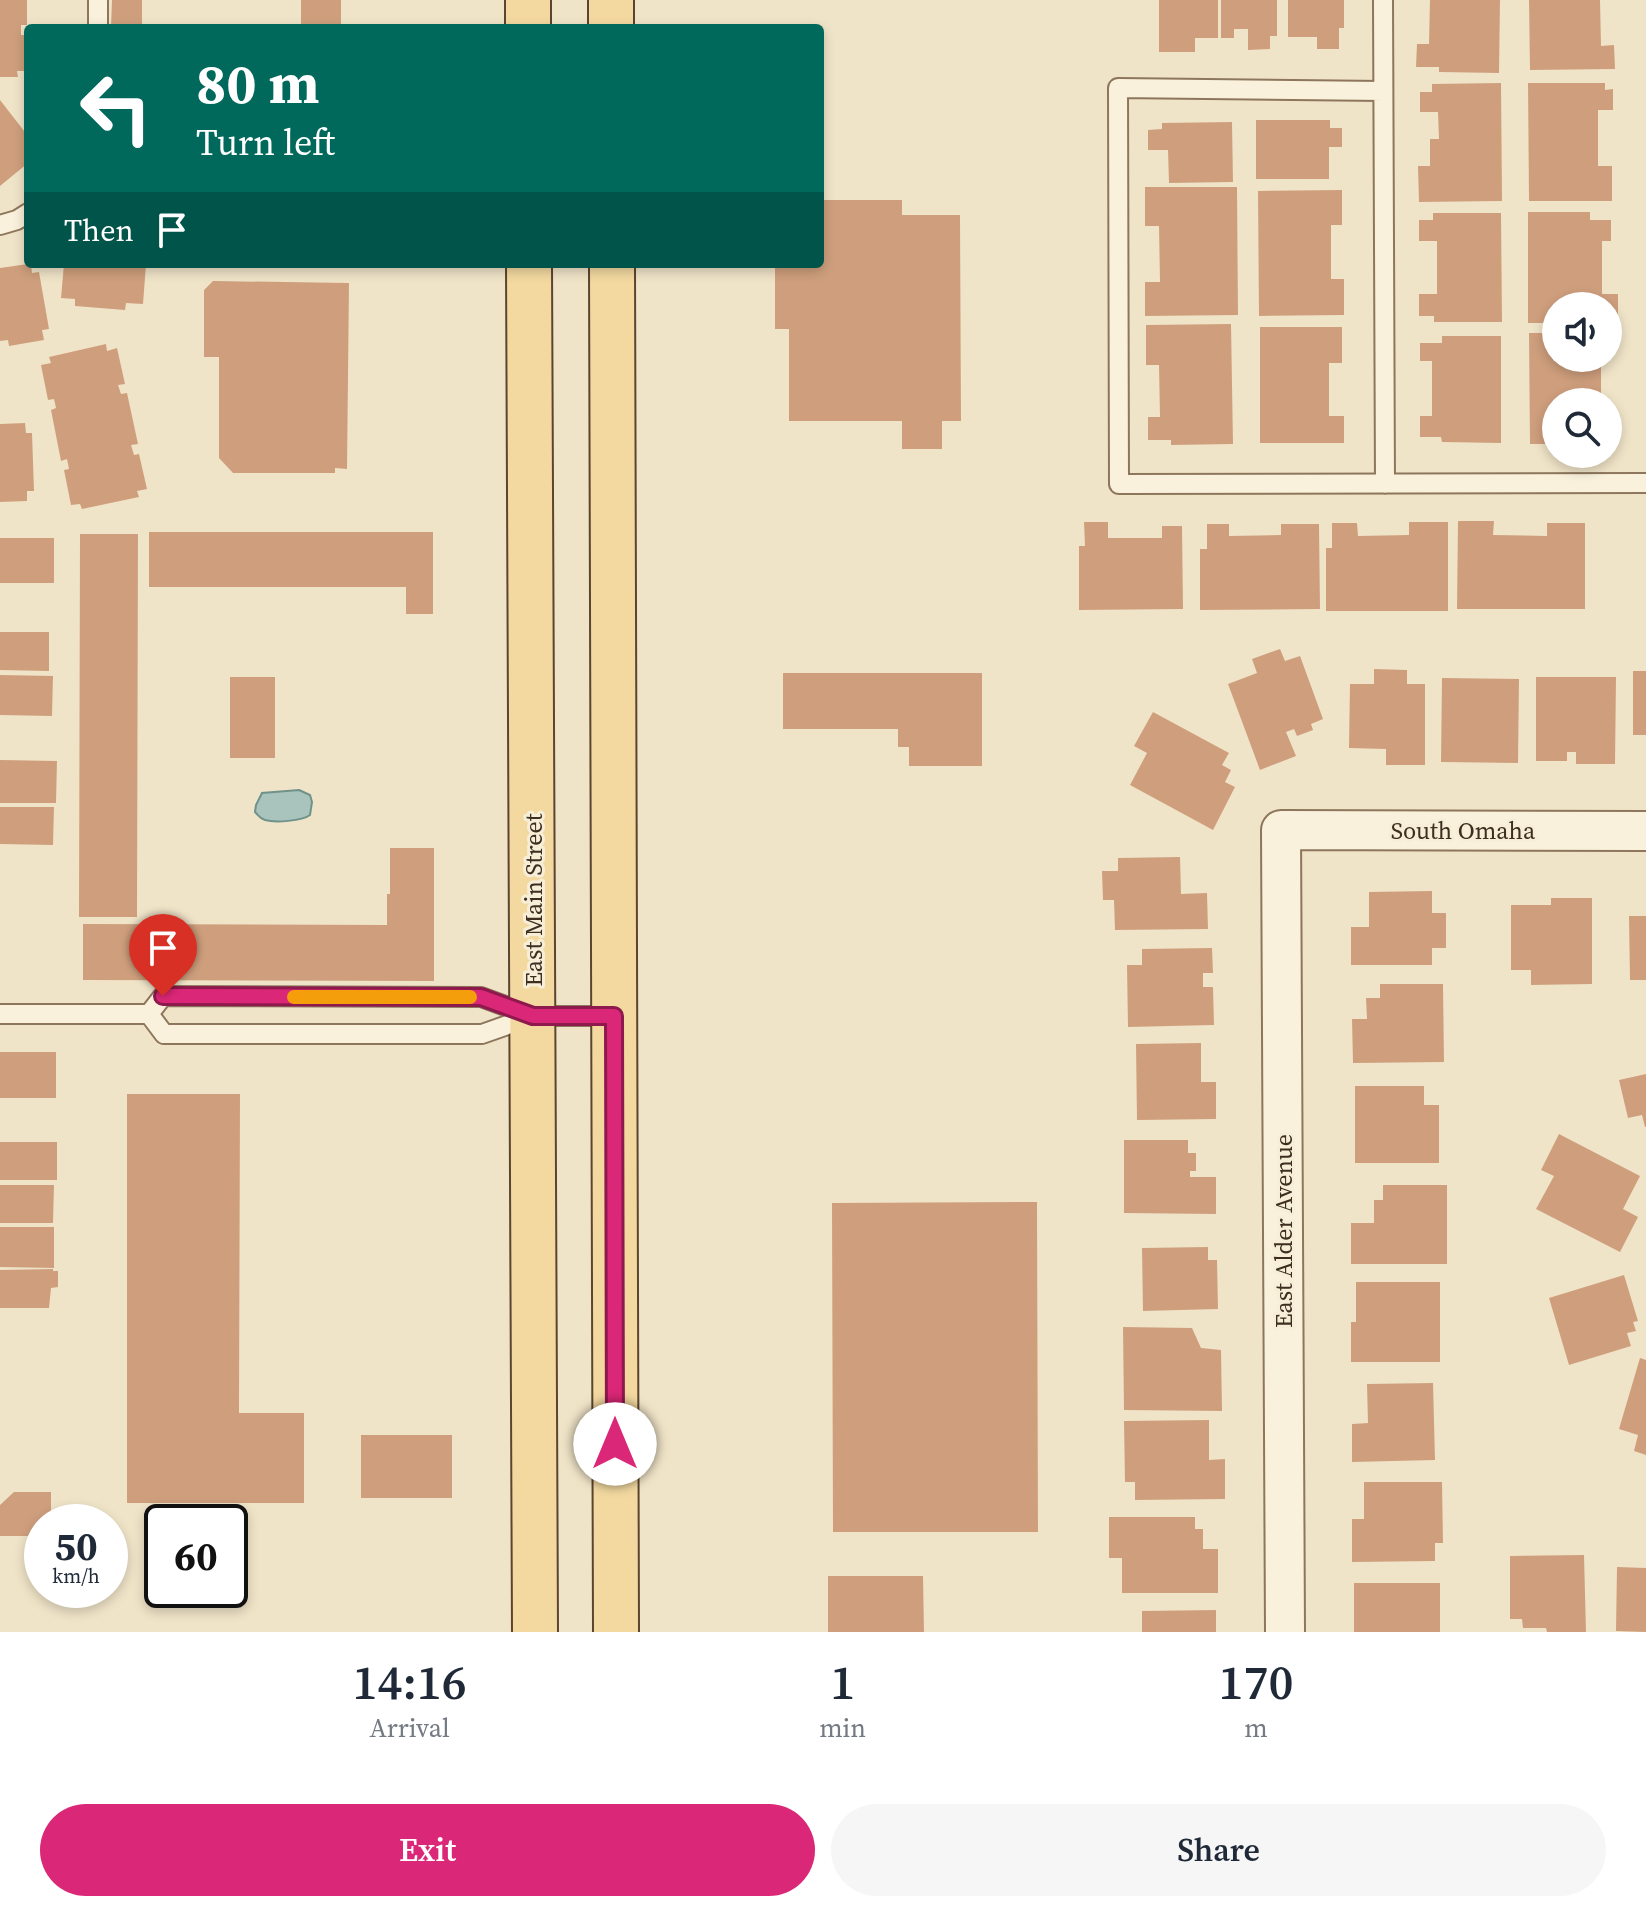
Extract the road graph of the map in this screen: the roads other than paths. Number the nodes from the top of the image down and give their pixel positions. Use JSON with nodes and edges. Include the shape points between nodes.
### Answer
{"nodes":[{"id":1,"x":98,"y":0,"type":"edge"},
{"id":2,"x":528,"y":0,"type":"edge"},
{"id":3,"x":611,"y":0,"type":"edge"},
{"id":4,"x":1383,"y":0,"type":"edge"},
{"id":5,"x":98,"y":24,"type":"edge"},
{"id":6,"x":528,"y":24,"type":"edge"},
{"id":7,"x":611,"y":24,"type":"edge"},
{"id":8,"x":1383,"y":91,"type":"junction"},
{"id":9,"x":24,"y":216,"type":"edge"},
{"id":10,"x":0,"y":225,"type":"edge"},
{"id":11,"x":529,"y":268,"type":"edge"},
{"id":12,"x":612,"y":268,"type":"edge"},
{"id":13,"x":1646,"y":483,"type":"edge"},
{"id":14,"x":1385,"y":484,"type":"junction"},
{"id":15,"x":1281,"y":830,"type":"joint"},
{"id":16,"x":1646,"y":831,"type":"edge"},
{"id":17,"x":0,"y":1014,"type":"edge"},
{"id":18,"x":149,"y":1014,"type":"junction"},
{"id":19,"x":533,"y":1016,"type":"junction"},
{"id":20,"x":614,"y":1016,"type":"junction"},
{"id":21,"x":535,"y":1632,"type":"edge"},
{"id":22,"x":616,"y":1632,"type":"edge"},
{"id":23,"x":1285,"y":1632,"type":"edge"}],
"edges":[{"from":1,"to":5,"type":"lane"},
{"from":2,"to":6,"type":"main road"},
{"from":3,"to":7,"type":"main road"},
{"from":4,"to":8,"type":"lane"},
{"from":8,"to":14,"type":"lane"},
{"from":8,"to":14,"type":"lane","via":[[1118,88],[1119,484]]},
{"from":9,"to":10,"type":"lane"},
{"from":11,"to":19,"type":"main road","name":"East Main Street"},
{"from":12,"to":20,"type":"main road"},
{"from":13,"to":14,"type":"lane"},
{"from":15,"to":16,"type":"street","name":"South Omaha"},
{"from":15,"to":23,"type":"street","name":"East Alder Avenue"},
{"from":17,"to":18,"type":"lane"},
{"from":18,"to":19,"type":"lane","via":[[163,996],[481,997]]},
{"from":18,"to":19,"type":"lane","via":[[164,1034],[482,1034]]},
{"from":19,"to":20,"type":"lane"},
{"from":19,"to":21,"type":"main road","name":"East Main Street"},
{"from":20,"to":22,"type":"main road"}]}
